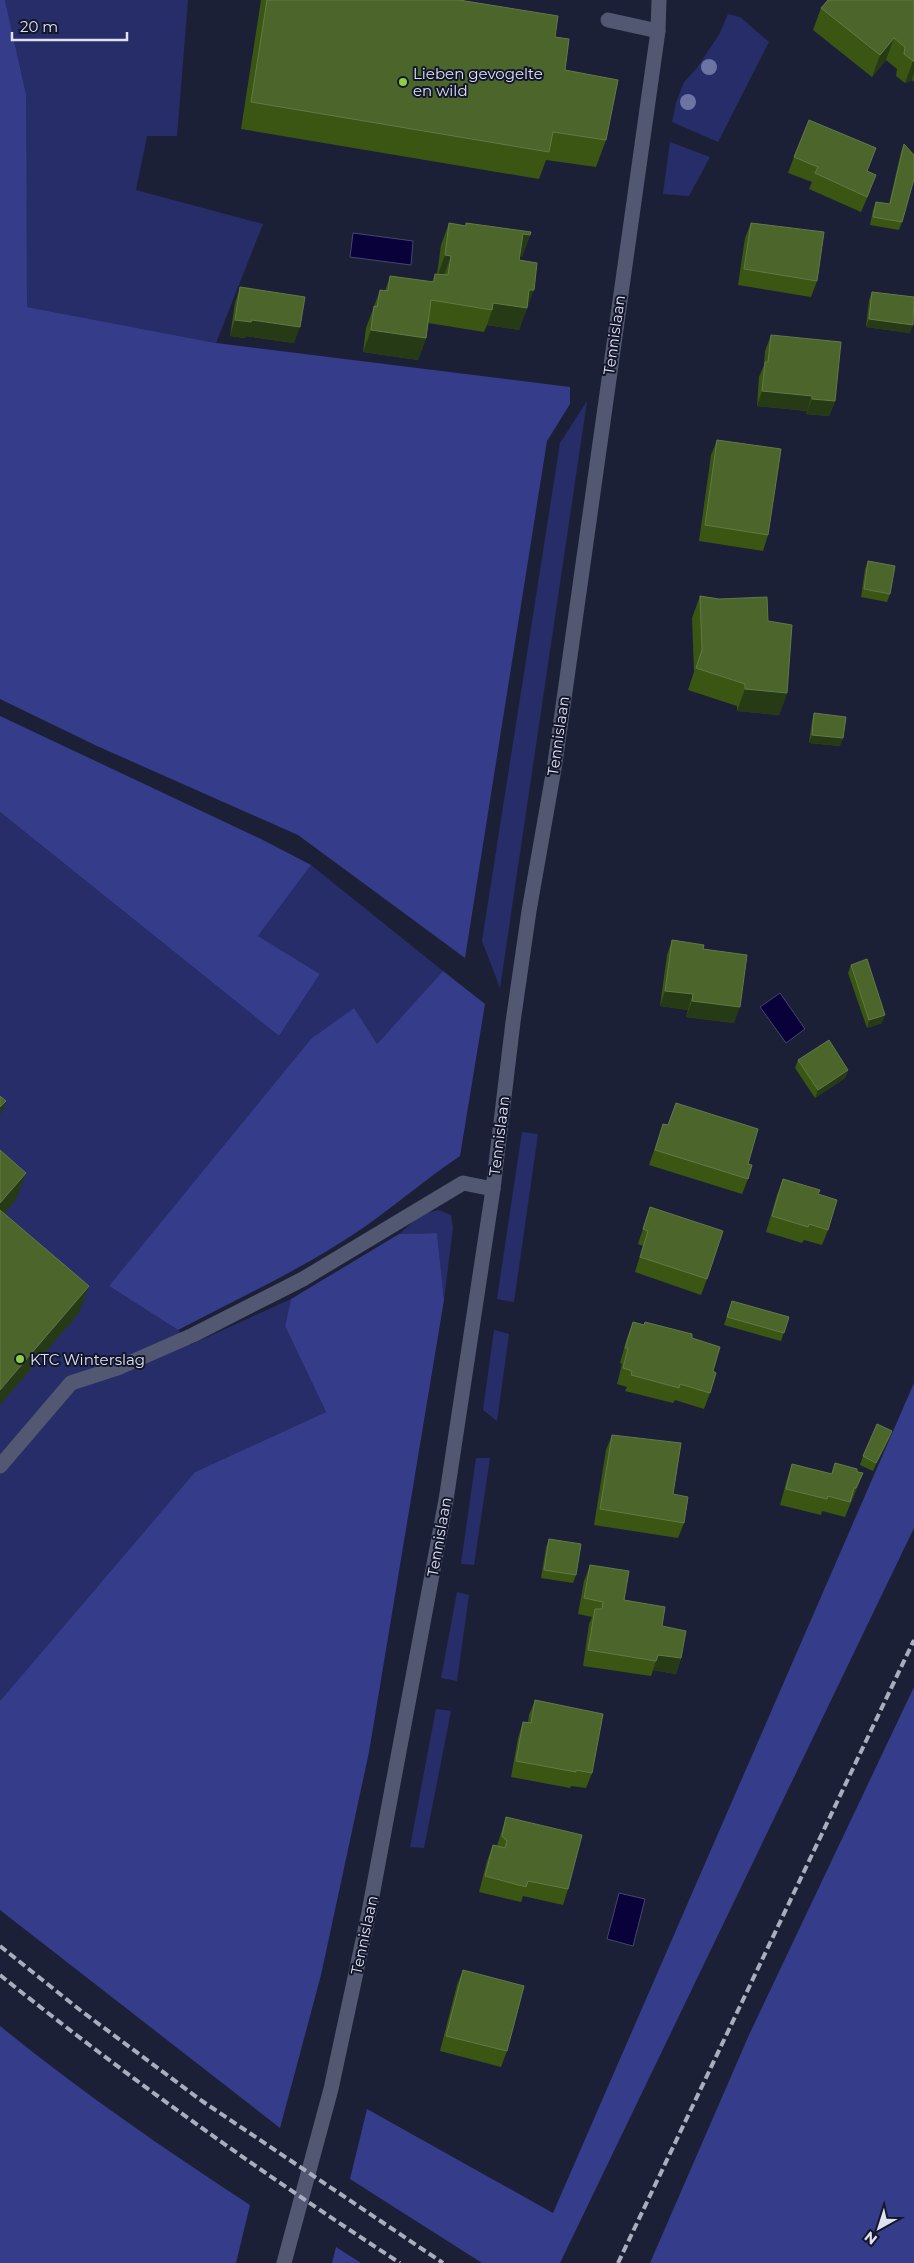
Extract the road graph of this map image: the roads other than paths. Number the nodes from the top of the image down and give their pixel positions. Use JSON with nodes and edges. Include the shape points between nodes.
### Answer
{"nodes":[{"id":1,"x":659,"y":0,"type":"edge"},
{"id":2,"x":608,"y":20,"type":"dead end"},
{"id":3,"x":658,"y":31,"type":"junction"},
{"id":4,"x":493,"y":1189,"type":"junction"},
{"id":5,"x":0,"y":1466,"type":"edge"},
{"id":6,"x":284,"y":2263,"type":"edge"}],
"edges":[{"from":1,"to":3,"type":"street","name":"Tennislaan"},
{"from":2,"to":3,"type":"street"},
{"from":3,"to":4,"type":"street","name":"Tennislaan","via":[[555,763],[513,1022]]},
{"from":4,"to":5,"type":"street","via":[[463,1183],[302,1280],[244,1310],[120,1367],[71,1383]]},
{"from":4,"to":6,"type":"street","name":"Tennislaan","via":[[446,1500],[369,1912],[331,2089]]}]}
